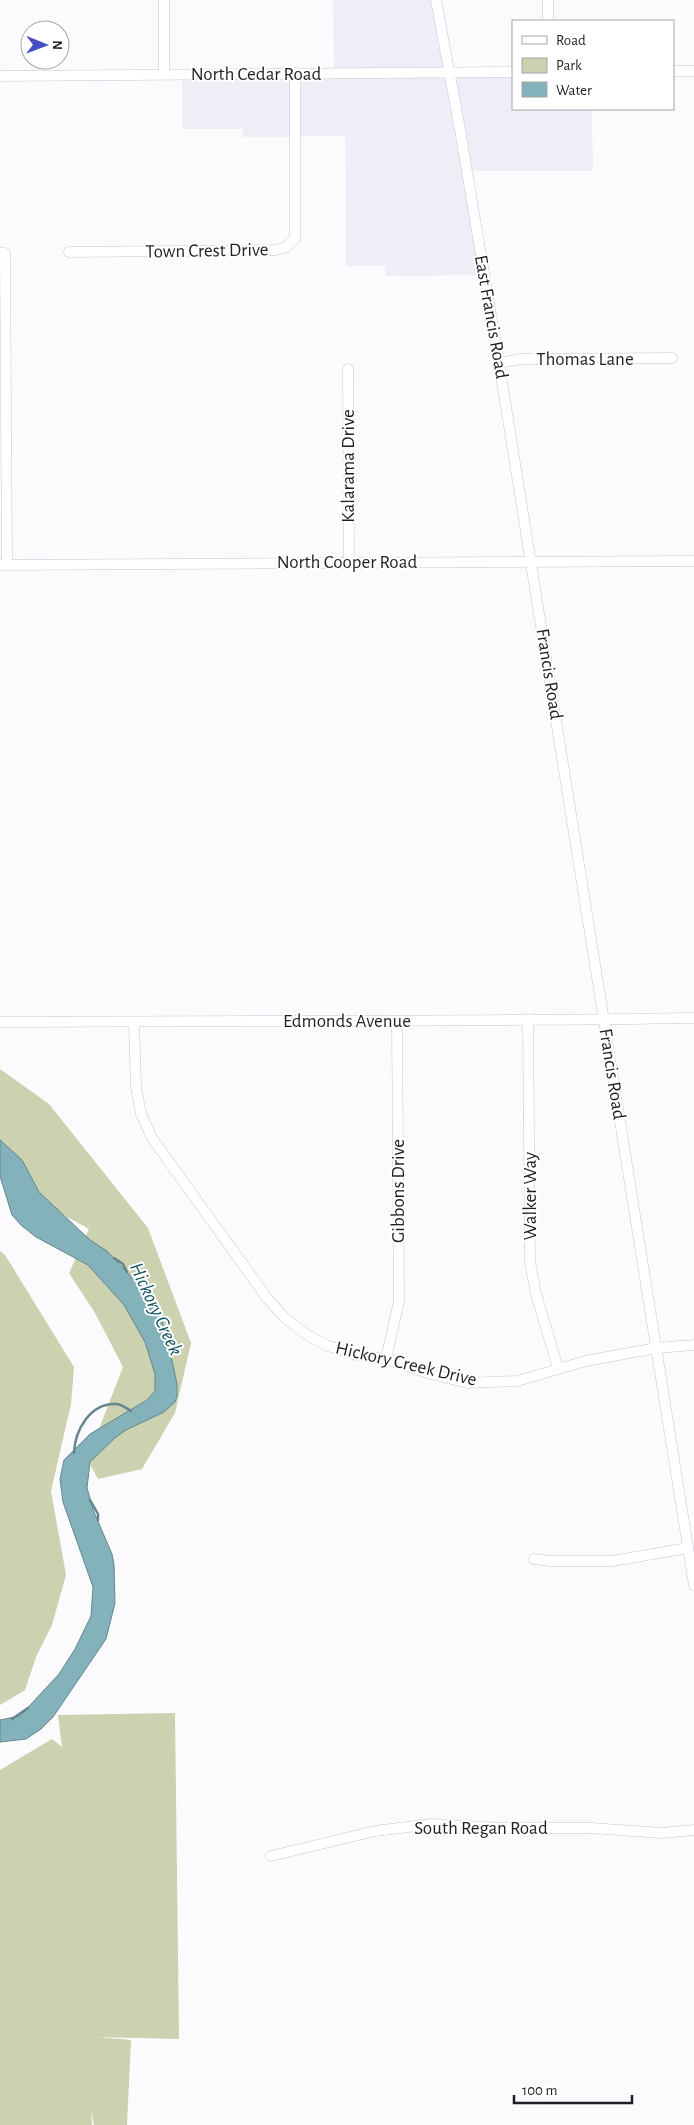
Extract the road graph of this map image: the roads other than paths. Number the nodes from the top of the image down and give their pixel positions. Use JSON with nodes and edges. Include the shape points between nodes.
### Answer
{"nodes":[{"id":1,"x":164,"y":0,"type":"edge"},
{"id":2,"x":436,"y":0,"type":"edge"},
{"id":3,"x":548,"y":0,"type":"edge"},
{"id":4,"x":548,"y":20,"type":"edge"},
{"id":5,"x":448,"y":72,"type":"junction"},
{"id":6,"x":512,"y":72,"type":"edge"},
{"id":7,"x":674,"y":72,"type":"edge"},
{"id":8,"x":694,"y":72,"type":"edge"},
{"id":9,"x":295,"y":73,"type":"junction"},
{"id":10,"x":164,"y":74,"type":"junction"},
{"id":11,"x":0,"y":76,"type":"edge"},
{"id":12,"x":69,"y":252,"type":"dead end"},
{"id":13,"x":0,"y":253,"type":"edge"},
{"id":14,"x":672,"y":358,"type":"dead end"},
{"id":15,"x":499,"y":363,"type":"junction"},
{"id":16,"x":348,"y":368,"type":"dead end"},
{"id":17,"x":694,"y":561,"type":"edge"},
{"id":18,"x":531,"y":562,"type":"junction"},
{"id":19,"x":349,"y":563,"type":"junction"},
{"id":20,"x":4,"y":564,"type":"edge"},
{"id":21,"x":694,"y":1018,"type":"edge"},
{"id":22,"x":528,"y":1019,"type":"junction"},
{"id":23,"x":603,"y":1020,"type":"junction"},
{"id":24,"x":397,"y":1021,"type":"junction"},
{"id":25,"x":0,"y":1022,"type":"edge"},
{"id":26,"x":134,"y":1022,"type":"junction"},
{"id":27,"x":694,"y":1345,"type":"edge"},
{"id":28,"x":656,"y":1348,"type":"junction"},
{"id":29,"x":386,"y":1359,"type":"junction"},
{"id":30,"x":558,"y":1368,"type":"junction"},
{"id":31,"x":688,"y":1548,"type":"junction"},
{"id":32,"x":534,"y":1559,"type":"dead end"},
{"id":33,"x":694,"y":1585,"type":"edge"},
{"id":34,"x":694,"y":1830,"type":"edge"},
{"id":35,"x":271,"y":1856,"type":"dead end"}],
"edges":[{"from":1,"to":10,"type":"street"},
{"from":2,"to":5,"type":"street","name":"East Francis Road"},
{"from":3,"to":4,"type":"street"},
{"from":5,"to":6,"type":"street","name":"North Cedar Road"},
{"from":5,"to":9,"type":"street","name":"North Cedar Road"},
{"from":5,"to":15,"type":"street","name":"East Francis Road"},
{"from":7,"to":8,"type":"street"},
{"from":9,"to":10,"type":"street","name":"North Cedar Road"},
{"from":9,"to":12,"type":"street","name":"Town Crest Drive","via":[[295,239],[286,247],[276,250]]},
{"from":10,"to":11,"type":"street","name":"North Cedar Road"},
{"from":13,"to":20,"type":"street","via":[[5,253]]},
{"from":14,"to":15,"type":"street","name":"Thomas Lane","via":[[521,359]]},
{"from":15,"to":18,"type":"street","name":"East Francis Road"},
{"from":16,"to":19,"type":"street","name":"Kalarama Drive"},
{"from":17,"to":18,"type":"street","name":"North Cooper Road"},
{"from":18,"to":19,"type":"street","name":"North Cooper Road"},
{"from":18,"to":23,"type":"street","name":"Francis Road"},
{"from":19,"to":20,"type":"street","name":"North Cooper Road"},
{"from":21,"to":23,"type":"street","name":"Edmonds Avenue"},
{"from":22,"to":23,"type":"street","name":"Edmonds Avenue"},
{"from":22,"to":24,"type":"street","name":"Edmonds Avenue"},
{"from":22,"to":30,"type":"street","name":"Walker Way","via":[[530,1262]]},
{"from":23,"to":28,"type":"street","name":"Francis Road"},
{"from":24,"to":26,"type":"street","name":"Edmonds Avenue"},
{"from":24,"to":29,"type":"street","name":"Gibbons Drive","via":[[399,1300]]},
{"from":25,"to":26,"type":"street","name":"Edmonds Avenue"},
{"from":26,"to":29,"type":"street","name":"Hickory Creek Drive","via":[[136,1087],[141,1114],[152,1138],[267,1298],[284,1317],[328,1346]]},
{"from":27,"to":28,"type":"street","name":"Hickory Creek Drive"},
{"from":28,"to":30,"type":"street","name":"Hickory Creek Drive"},
{"from":28,"to":31,"type":"street","name":"Francis Road"},
{"from":29,"to":30,"type":"street","name":"Hickory Creek Drive","via":[[468,1383],[517,1381]]},
{"from":31,"to":32,"type":"street","via":[[612,1561]]},
{"from":31,"to":33,"type":"street","name":"Francis Road"},
{"from":34,"to":35,"type":"street","name":"South Regan Road","via":[[662,1833],[432,1824],[375,1831]]}]}
